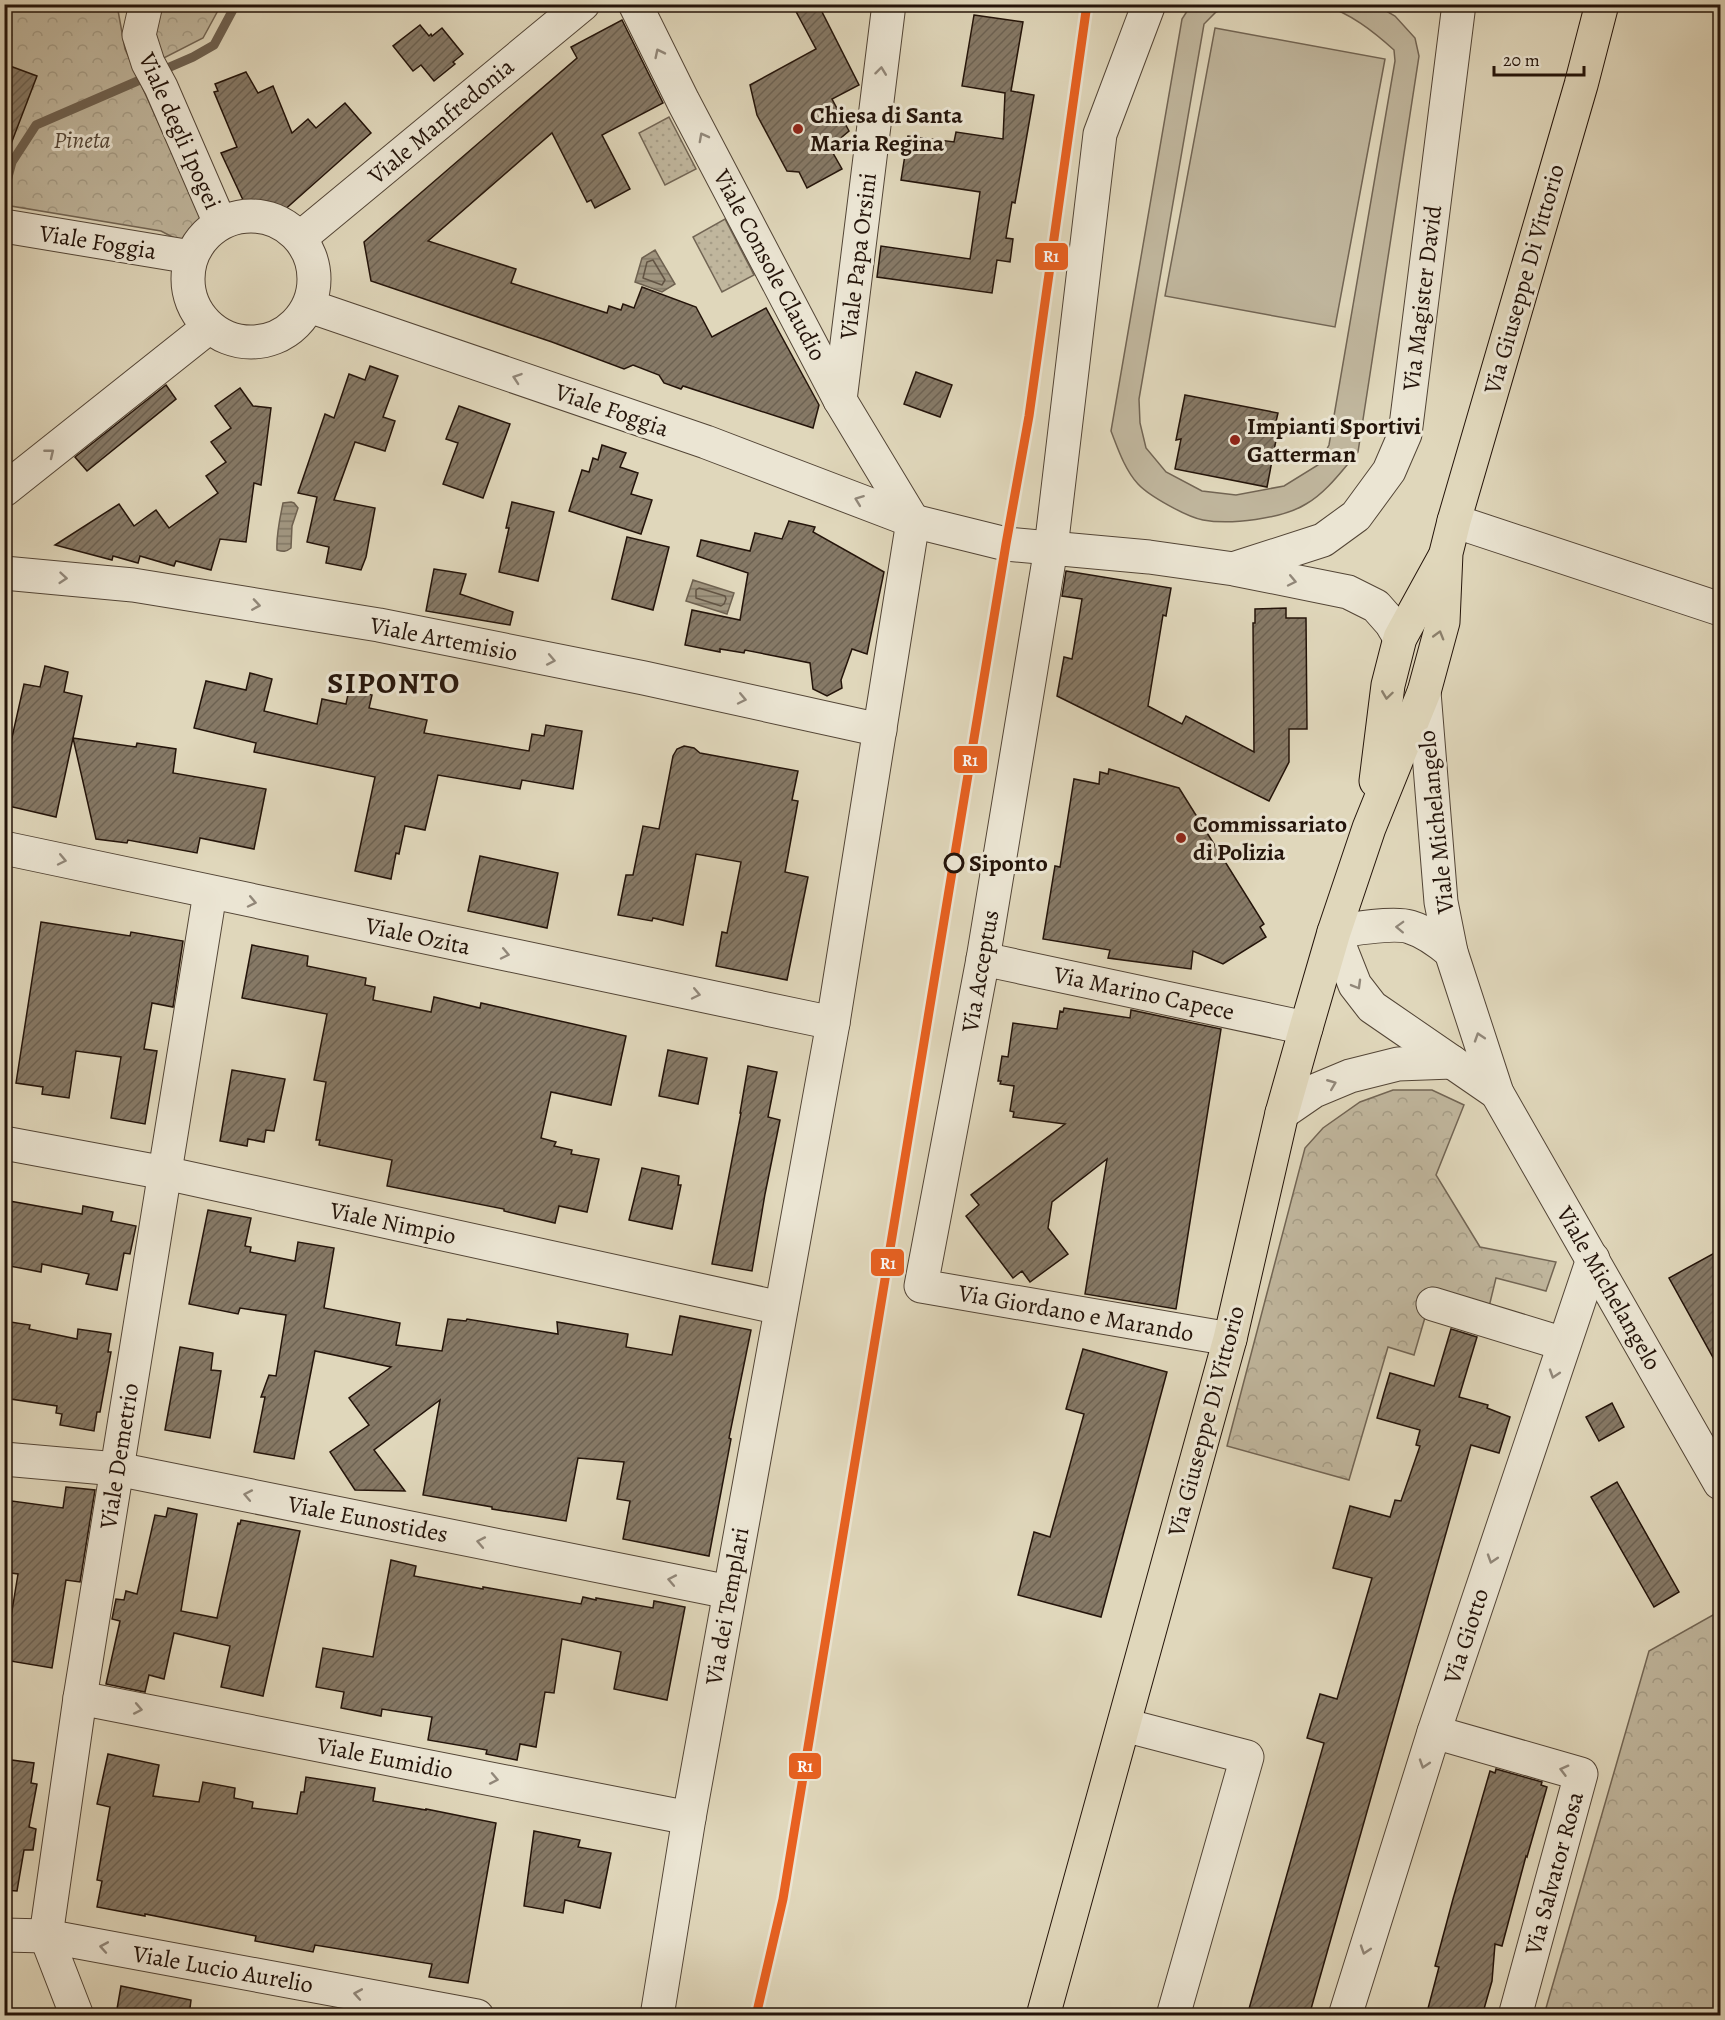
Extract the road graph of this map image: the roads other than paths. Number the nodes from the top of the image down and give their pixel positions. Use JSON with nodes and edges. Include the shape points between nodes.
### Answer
{"nodes":[{"id":1,"x":146,"y":4,"type":"edge"},
{"id":2,"x":583,"y":4,"type":"edge"},
{"id":3,"x":635,"y":4,"type":"edge"},
{"id":4,"x":889,"y":4,"type":"edge"},
{"id":5,"x":1149,"y":4,"type":"edge"},
{"id":6,"x":1459,"y":4,"type":"edge"},
{"id":7,"x":1596,"y":10,"type":"edge"},
{"id":8,"x":220,"y":223,"type":"junction"},
{"id":9,"x":11,"y":228,"type":"edge"},
{"id":10,"x":300,"y":238,"type":"junction"},
{"id":11,"x":191,"y":257,"type":"junction"},
{"id":12,"x":309,"y":306,"type":"junction"},
{"id":13,"x":209,"y":327,"type":"junction"},
{"id":14,"x":840,"y":400,"type":"junction"},
{"id":15,"x":4,"y":490,"type":"edge"},
{"id":16,"x":913,"y":521,"type":"junction"},
{"id":17,"x":1454,"y":521,"type":"junction"},
{"id":18,"x":1006,"y":543,"type":"joint"},
{"id":19,"x":1051,"y":548,"type":"junction"},
{"id":20,"x":1446,"y":554,"type":"junction"},
{"id":21,"x":1234,"y":569,"type":"junction"},
{"id":22,"x":4,"y":573,"type":"edge"},
{"id":23,"x":1720,"y":609,"type":"edge"},
{"id":24,"x":1400,"y":638,"type":"junction"},
{"id":25,"x":1424,"y":692,"type":"junction"},
{"id":26,"x":880,"y":729,"type":"junction"},
{"id":27,"x":1369,"y":828,"type":"junction"},
{"id":28,"x":4,"y":848,"type":"edge"},
{"id":29,"x":210,"y":893,"type":"junction"},
{"id":30,"x":1334,"y":932,"type":"junction"},
{"id":31,"x":1451,"y":952,"type":"junction"},
{"id":32,"x":983,"y":960,"type":"junction"},
{"id":33,"x":833,"y":1023,"type":"junction"},
{"id":34,"x":1306,"y":1028,"type":"junction"},
{"id":35,"x":1452,"y":1062,"type":"junction"},
{"id":36,"x":1497,"y":1093,"type":"junction"},
{"id":37,"x":1282,"y":1113,"type":"junction"},
{"id":38,"x":4,"y":1143,"type":"edge"},
{"id":39,"x":165,"y":1173,"type":"junction"},
{"id":40,"x":1593,"y":1259,"type":"junction"},
{"id":41,"x":921,"y":1286,"type":"joint"},
{"id":42,"x":1433,"y":1304,"type":"dead end"},
{"id":43,"x":781,"y":1308,"type":"junction"},
{"id":44,"x":1230,"y":1339,"type":"junction"},
{"id":45,"x":1564,"y":1344,"type":"junction"},
{"id":46,"x":4,"y":1459,"type":"edge"},
{"id":47,"x":117,"y":1469,"type":"junction"},
{"id":48,"x":1720,"y":1483,"type":"edge"},
{"id":49,"x":729,"y":1592,"type":"junction"},
{"id":50,"x":80,"y":1698,"type":"junction"},
{"id":51,"x":1124,"y":1725,"type":"junction"},
{"id":52,"x":1434,"y":1732,"type":"junction"},
{"id":53,"x":689,"y":1818,"type":"junction"},
{"id":54,"x":4,"y":1935,"type":"edge"},
{"id":55,"x":46,"y":1936,"type":"junction"},
{"id":56,"x":77,"y":2016,"type":"edge"},
{"id":57,"x":477,"y":2016,"type":"edge"},
{"id":58,"x":657,"y":2016,"type":"edge"},
{"id":59,"x":1043,"y":2016,"type":"edge"},
{"id":60,"x":1173,"y":2016,"type":"edge"},
{"id":61,"x":1345,"y":2016,"type":"edge"},
{"id":62,"x":1515,"y":2016,"type":"edge"}],
"edges":[{"from":1,"to":8,"type":"street","name":"Viale degli Ipogei","via":[[139,35]]},
{"from":2,"to":10,"type":"street","name":"Viale Manfredonia"},
{"from":14,"to":3,"type":"street","name":"Viale Console Claudio","one_way":true},
{"from":14,"to":4,"type":"street","name":"Viale Papa Orsini","one_way":true},
{"from":5,"to":19,"type":"street","name":"Via Acceptus","via":[[1100,134]]},
{"from":6,"to":21,"type":"street","name":"Via Magister David","via":[[1405,434],[1389,471],[1356,516],[1323,540]]},
{"from":7,"to":17,"type":"main road","name":"Via Giuseppe Di Vittorio","via":[[1581,85]]},
{"from":8,"to":10,"type":"street","via":[[254,215],[271,218]]},
{"from":8,"to":11,"type":"street","via":[[208,232]]},
{"from":9,"to":11,"type":"street","name":"Viale Foggia"},
{"from":10,"to":12,"type":"street","via":[[310,253],[314,270]]},
{"from":11,"to":13,"type":"street","via":[[189,295],[196,312]]},
{"from":12,"to":13,"type":"street","via":[[298,322],[264,341],[244,342]]},
{"from":16,"to":12,"type":"street","name":"Viale Foggia","one_way":true,"via":[[706,442]]},
{"from":15,"to":13,"type":"street","one_way":true},
{"from":14,"to":16,"type":"street","name":"Viale Console Claudio"},
{"from":16,"to":18,"type":"street","name":"Viale Foggia"},
{"from":16,"to":26,"type":"street","name":"Via dei Templari"},
{"from":17,"to":20,"type":"main road","name":"Via Giuseppe Di Vittorio"},
{"from":17,"to":23,"type":"street"},
{"from":18,"to":19,"type":"street","name":"Via Magister David"},
{"from":19,"to":21,"type":"street","name":"Via Magister David"},
{"from":19,"to":32,"type":"street","name":"Via Acceptus"},
{"from":20,"to":24,"type":"main road","name":"Via Giuseppe Di Vittorio"},
{"from":25,"to":20,"type":"main road","name":"Via Giuseppe Di Vittorio","one_way":true,"via":[[1443,622]]},
{"from":21,"to":24,"type":"street","name":"Via Magister David","one_way":true,"via":[[1348,592],[1376,606]]},
{"from":22,"to":26,"type":"street","name":"Viale Artemisio","one_way":true,"via":[[133,585],[379,625]]},
{"from":24,"to":27,"type":"main road","name":"Via Giuseppe Di Vittorio","one_way":true,"via":[[1388,685]]},
{"from":25,"to":27,"type":"main road","name":"Via Giuseppe Di Vittorio"},
{"from":25,"to":31,"type":"street","name":"Viale Michelangelo","via":[[1442,902]]},
{"from":26,"to":33,"type":"street","name":"Via dei Templari"},
{"from":27,"to":30,"type":"main road","name":"Via Giuseppe Di Vittorio"},
{"from":28,"to":29,"type":"street","name":"Viale Ozita","one_way":true},
{"from":29,"to":33,"type":"street","name":"Viale Ozita","one_way":true},
{"from":29,"to":39,"type":"street","name":"Viale Demetrio"},
{"from":31,"to":30,"type":"street","name":"Viale Michelangelo","one_way":true,"via":[[1433,937],[1408,926]]},
{"from":30,"to":34,"type":"main road","name":"Via Giuseppe Di Vittorio"},
{"from":30,"to":35,"type":"street","name":"Viale Michelangelo","one_way":true,"via":[[1355,985],[1372,1007]]},
{"from":36,"to":31,"type":"street","name":"Viale Michelangelo","one_way":true},
{"from":32,"to":34,"type":"street","name":"Via Marino Capece"},
{"from":32,"to":41,"type":"street","name":"Via Acceptus"},
{"from":33,"to":43,"type":"street","name":"Via dei Templari"},
{"from":34,"to":37,"type":"main road","name":"Via Giuseppe Di Vittorio"},
{"from":35,"to":36,"type":"street","name":"Viale Michelangelo"},
{"from":37,"to":35,"type":"street","one_way":true,"via":[[1314,1091],[1350,1076],[1398,1064]]},
{"from":36,"to":40,"type":"street","name":"Viale Michelangelo"},
{"from":37,"to":44,"type":"main road","name":"Via Giuseppe Di Vittorio"},
{"from":38,"to":39,"type":"street","name":"Viale Nimpio"},
{"from":39,"to":43,"type":"street","name":"Viale Nimpio"},
{"from":39,"to":47,"type":"street","name":"Viale Demetrio"},
{"from":40,"to":45,"type":"street","name":"Via Giotto"},
{"from":40,"to":48,"type":"street","name":"Viale Michelangelo"},
{"from":41,"to":44,"type":"street","name":"Via Giordano e Marando"},
{"from":42,"to":45,"type":"street"},
{"from":43,"to":49,"type":"street","name":"Via dei Templari"},
{"from":44,"to":51,"type":"main road","name":"Via Giuseppe Di Vittorio"},
{"from":45,"to":52,"type":"street","name":"Via Giotto","one_way":true},
{"from":46,"to":47,"type":"street","name":"Viale Eunostides"},
{"from":49,"to":47,"type":"street","name":"Viale Eunostides","one_way":true},
{"from":47,"to":50,"type":"street","name":"Viale Demetrio"},
{"from":49,"to":53,"type":"street","name":"Via dei Templari"},
{"from":50,"to":53,"type":"street","name":"Viale Eumidio","one_way":true},
{"from":50,"to":55,"type":"street","name":"Viale Demetrio"},
{"from":51,"to":59,"type":"main road","name":"Via Giuseppe Di Vittorio"},
{"from":51,"to":60,"type":"street","via":[[1247,1757]]},
{"from":52,"to":61,"type":"street","name":"Via Giotto","one_way":true},
{"from":62,"to":52,"type":"street","name":"Via Salvator Rosa","one_way":true,"via":[[1581,1774]]},
{"from":53,"to":58,"type":"street","name":"Via dei Templari"},
{"from":54,"to":55,"type":"street","name":"Viale Lucio Aurelio"},
{"from":55,"to":56,"type":"street","name":"Viale Demetrio"},
{"from":57,"to":55,"type":"street","name":"Viale Lucio Aurelio","one_way":true}]}
